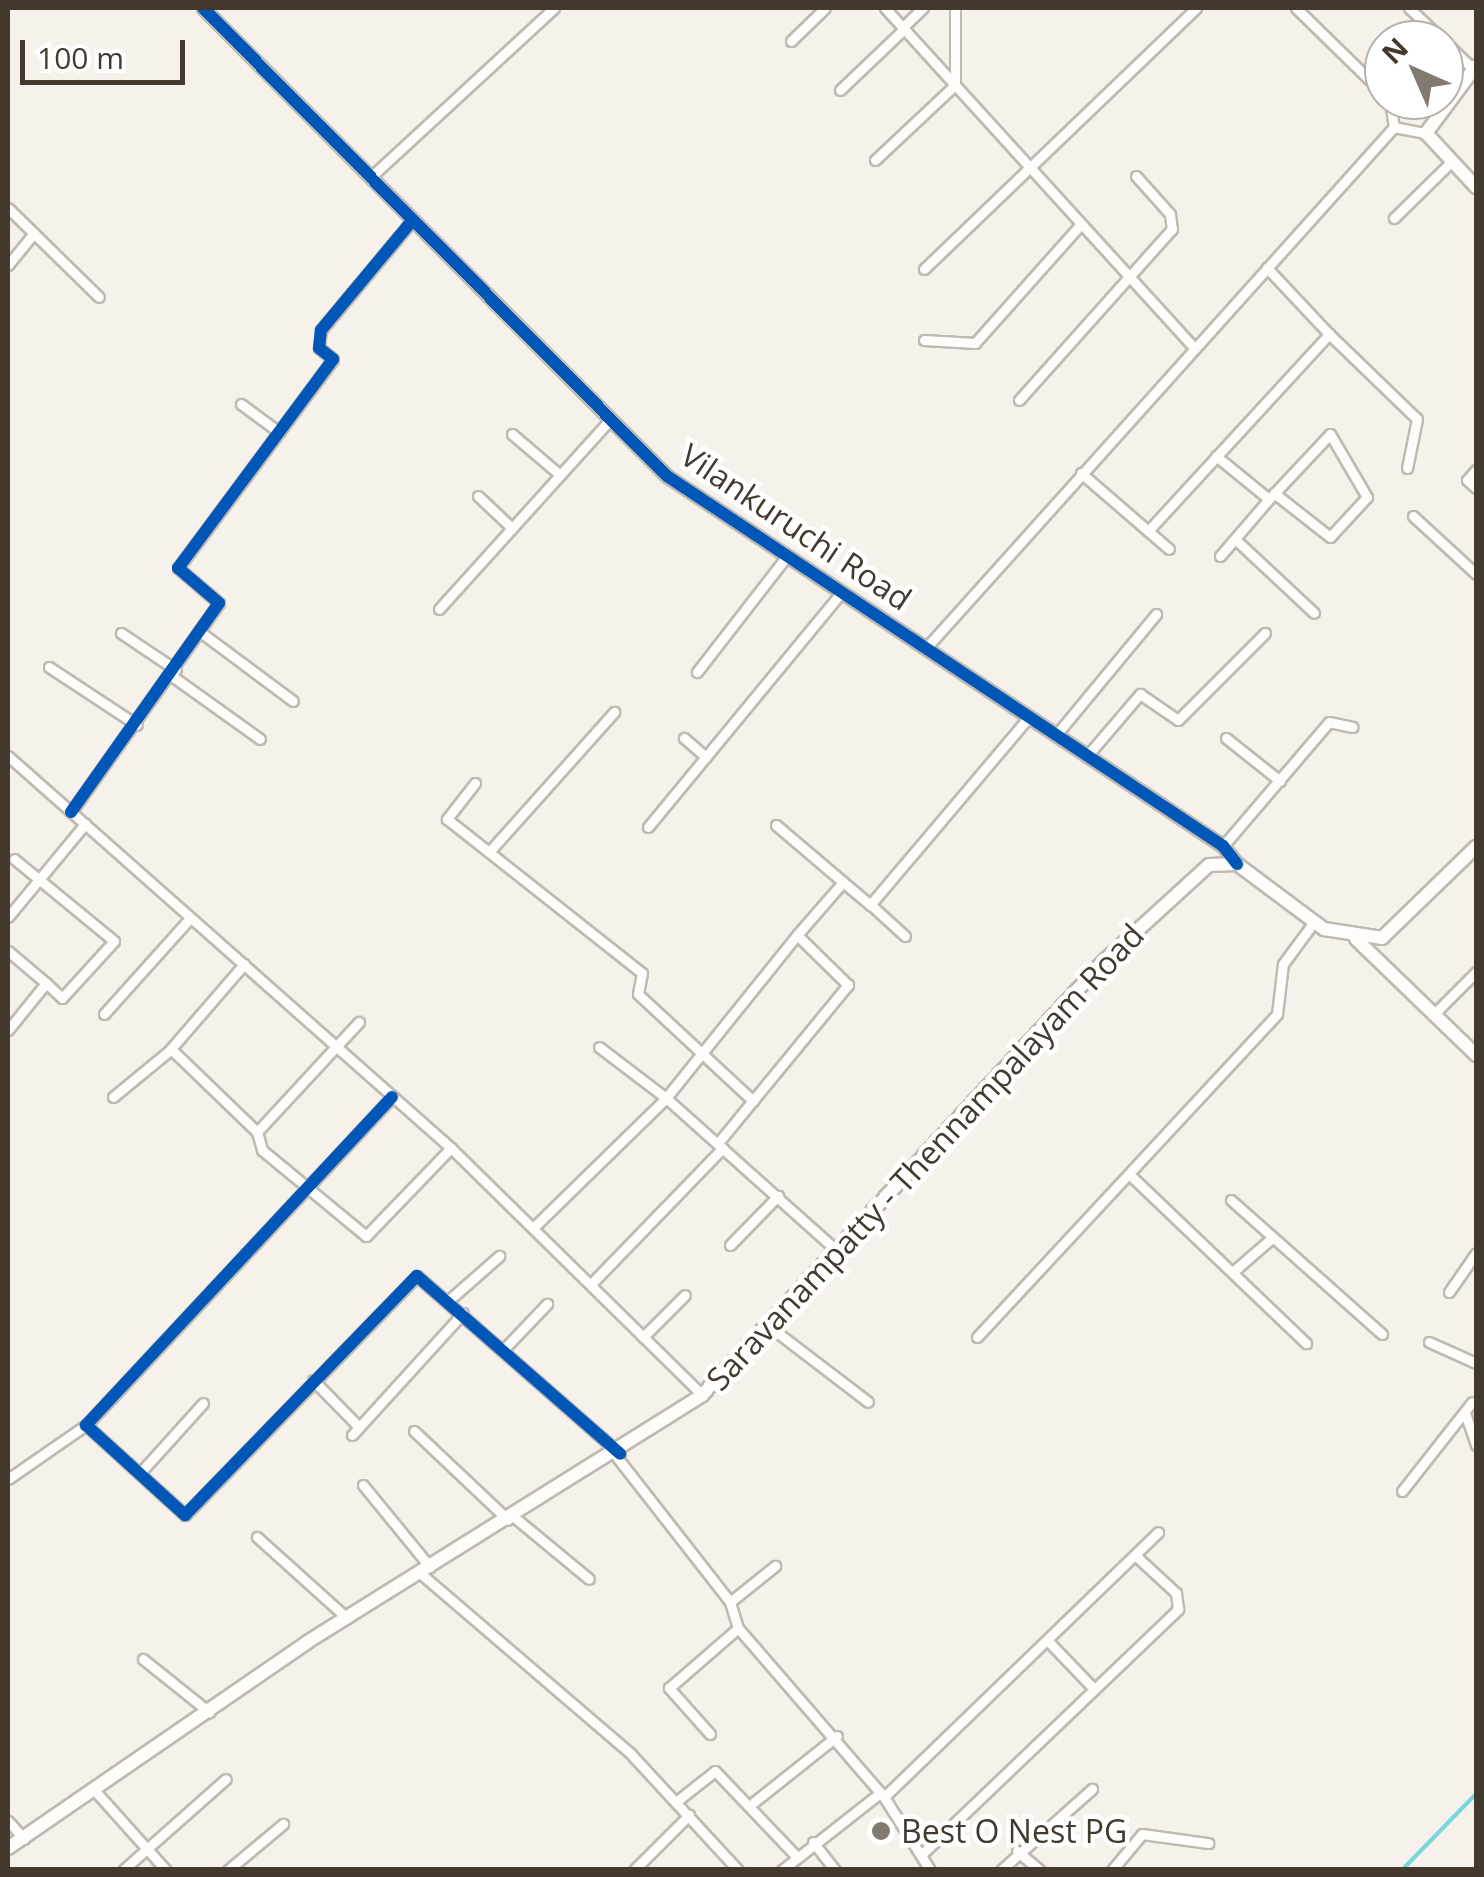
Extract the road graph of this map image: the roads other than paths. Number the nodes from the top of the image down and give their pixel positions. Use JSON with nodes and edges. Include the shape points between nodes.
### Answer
{"nodes":[{"id":1,"x":203,"y":8,"type":"edge"},
{"id":2,"x":554,"y":8,"type":"edge"},
{"id":3,"x":825,"y":8,"type":"edge"},
{"id":4,"x":885,"y":8,"type":"edge"},
{"id":5,"x":923,"y":8,"type":"edge"},
{"id":6,"x":956,"y":8,"type":"edge"},
{"id":7,"x":1196,"y":8,"type":"edge"},
{"id":8,"x":1296,"y":8,"type":"edge"},
{"id":9,"x":904,"y":28,"type":"junction"},
{"id":10,"x":791,"y":41,"type":"dead end"},
{"id":11,"x":1474,"y":72,"type":"edge"},
{"id":12,"x":1364,"y":74,"type":"edge"},
{"id":13,"x":955,"y":85,"type":"junction"},
{"id":14,"x":840,"y":90,"type":"dead end"},
{"id":15,"x":1393,"y":120,"type":"edge"},
{"id":16,"x":1394,"y":127,"type":"junction"},
{"id":17,"x":1426,"y":132,"type":"junction"},
{"id":18,"x":874,"y":160,"type":"dead end"},
{"id":19,"x":1449,"y":164,"type":"junction"},
{"id":20,"x":1030,"y":168,"type":"junction"},
{"id":21,"x":373,"y":176,"type":"junction"},
{"id":22,"x":1136,"y":176,"type":"dead end"},
{"id":23,"x":1476,"y":188,"type":"edge"},
{"id":24,"x":8,"y":208,"type":"edge"},
{"id":25,"x":1394,"y":218,"type":"dead end"},
{"id":26,"x":410,"y":222,"type":"junction"},
{"id":27,"x":1080,"y":224,"type":"junction"},
{"id":28,"x":34,"y":233,"type":"junction"},
{"id":29,"x":8,"y":265,"type":"edge"},
{"id":30,"x":1267,"y":268,"type":"junction"},
{"id":31,"x":924,"y":270,"type":"dead end"},
{"id":32,"x":1128,"y":276,"type":"junction"},
{"id":33,"x":100,"y":297,"type":"dead end"},
{"id":34,"x":1329,"y":334,"type":"junction"},
{"id":35,"x":924,"y":340,"type":"dead end"},
{"id":36,"x":1194,"y":348,"type":"junction"},
{"id":37,"x":1019,"y":400,"type":"dead end"},
{"id":38,"x":241,"y":404,"type":"dead end"},
{"id":39,"x":610,"y":420,"type":"junction"},
{"id":40,"x":279,"y":432,"type":"junction"},
{"id":41,"x":512,"y":434,"type":"dead end"},
{"id":42,"x":1216,"y":456,"type":"junction"},
{"id":43,"x":1408,"y":468,"type":"dead end"},
{"id":44,"x":1476,"y":470,"type":"edge"},
{"id":45,"x":1081,"y":473,"type":"junction"},
{"id":46,"x":560,"y":475,"type":"junction"},
{"id":47,"x":1476,"y":488,"type":"edge"},
{"id":48,"x":478,"y":496,"type":"dead end"},
{"id":49,"x":1272,"y":496,"type":"junction"},
{"id":50,"x":1413,"y":516,"type":"dead end"},
{"id":51,"x":512,"y":528,"type":"junction"},
{"id":52,"x":1148,"y":531,"type":"junction"},
{"id":53,"x":1234,"y":539,"type":"junction"},
{"id":54,"x":1169,"y":549,"type":"dead end"},
{"id":55,"x":787,"y":556,"type":"junction"},
{"id":56,"x":1220,"y":556,"type":"dead end"},
{"id":57,"x":1476,"y":574,"type":"edge"},
{"id":58,"x":842,"y":592,"type":"junction"},
{"id":59,"x":438,"y":608,"type":"dead end"},
{"id":60,"x":1314,"y":613,"type":"dead end"},
{"id":61,"x":1156,"y":614,"type":"dead end"},
{"id":62,"x":199,"y":632,"type":"junction"},
{"id":63,"x":121,"y":633,"type":"dead end"},
{"id":64,"x":1265,"y":633,"type":"dead end"},
{"id":65,"x":926,"y":648,"type":"junction"},
{"id":66,"x":49,"y":666,"type":"dead end"},
{"id":67,"x":697,"y":672,"type":"dead end"},
{"id":68,"x":174,"y":673,"type":"junction"},
{"id":69,"x":293,"y":702,"type":"dead end"},
{"id":70,"x":614,"y":712,"type":"dead end"},
{"id":71,"x":1029,"y":717,"type":"junction"},
{"id":72,"x":137,"y":724,"type":"junction"},
{"id":73,"x":1352,"y":727,"type":"dead end"},
{"id":74,"x":1056,"y":735,"type":"junction"},
{"id":75,"x":684,"y":738,"type":"dead end"},
{"id":76,"x":1226,"y":738,"type":"dead end"},
{"id":77,"x":260,"y":739,"type":"dead end"},
{"id":78,"x":8,"y":756,"type":"edge"},
{"id":79,"x":1087,"y":756,"type":"junction"},
{"id":80,"x":706,"y":757,"type":"junction"},
{"id":81,"x":1280,"y":781,"type":"junction"},
{"id":82,"x":475,"y":783,"type":"dead end"},
{"id":83,"x":72,"y":812,"type":"junction"},
{"id":84,"x":85,"y":824,"type":"junction"},
{"id":85,"x":776,"y":825,"type":"dead end"},
{"id":86,"x":648,"y":827,"type":"dead end"},
{"id":87,"x":1223,"y":846,"type":"junction"},
{"id":88,"x":1476,"y":847,"type":"edge"},
{"id":89,"x":489,"y":852,"type":"junction"},
{"id":90,"x":14,"y":859,"type":"dead end"},
{"id":91,"x":1237,"y":864,"type":"junction"},
{"id":92,"x":38,"y":879,"type":"junction"},
{"id":93,"x":843,"y":882,"type":"junction"},
{"id":94,"x":871,"y":905,"type":"junction"},
{"id":95,"x":8,"y":918,"type":"edge"},
{"id":96,"x":190,"y":918,"type":"junction"},
{"id":97,"x":1314,"y":922,"type":"junction"},
{"id":98,"x":797,"y":935,"type":"junction"},
{"id":99,"x":904,"y":936,"type":"dead end"},
{"id":100,"x":1356,"y":939,"type":"junction"},
{"id":101,"x":8,"y":952,"type":"edge"},
{"id":102,"x":244,"y":964,"type":"junction"},
{"id":103,"x":1476,"y":972,"type":"edge"},
{"id":104,"x":46,"y":983,"type":"junction"},
{"id":105,"x":104,"y":1014,"type":"dead end"},
{"id":106,"x":1434,"y":1015,"type":"junction"},
{"id":107,"x":359,"y":1022,"type":"dead end"},
{"id":108,"x":8,"y":1030,"type":"edge"},
{"id":109,"x":599,"y":1047,"type":"dead end"},
{"id":110,"x":336,"y":1048,"type":"junction"},
{"id":111,"x":172,"y":1049,"type":"junction"},
{"id":112,"x":703,"y":1054,"type":"junction"},
{"id":113,"x":1476,"y":1055,"type":"edge"},
{"id":114,"x":392,"y":1097,"type":"junction"},
{"id":115,"x":113,"y":1098,"type":"dead end"},
{"id":116,"x":666,"y":1098,"type":"junction"},
{"id":117,"x":753,"y":1101,"type":"junction"},
{"id":118,"x":258,"y":1132,"type":"junction"},
{"id":119,"x":721,"y":1146,"type":"junction"},
{"id":120,"x":451,"y":1148,"type":"junction"},
{"id":121,"x":1129,"y":1174,"type":"junction"},
{"id":122,"x":314,"y":1188,"type":"junction"},
{"id":123,"x":778,"y":1196,"type":"junction"},
{"id":124,"x":1231,"y":1200,"type":"dead end"},
{"id":125,"x":534,"y":1227,"type":"junction"},
{"id":126,"x":1272,"y":1238,"type":"junction"},
{"id":127,"x":730,"y":1245,"type":"dead end"},
{"id":128,"x":838,"y":1252,"type":"junction"},
{"id":129,"x":1476,"y":1253,"type":"edge"},
{"id":130,"x":499,"y":1256,"type":"dead end"},
{"id":131,"x":1235,"y":1270,"type":"junction"},
{"id":132,"x":592,"y":1283,"type":"junction"},
{"id":133,"x":1449,"y":1292,"type":"dead end"},
{"id":134,"x":685,"y":1295,"type":"dead end"},
{"id":135,"x":449,"y":1300,"type":"junction"},
{"id":136,"x":548,"y":1304,"type":"dead end"},
{"id":137,"x":463,"y":1314,"type":"junction"},
{"id":138,"x":770,"y":1327,"type":"junction"},
{"id":139,"x":1382,"y":1334,"type":"dead end"},
{"id":140,"x":643,"y":1337,"type":"junction"},
{"id":141,"x":977,"y":1337,"type":"dead end"},
{"id":142,"x":1429,"y":1342,"type":"dead end"},
{"id":143,"x":1306,"y":1343,"type":"dead end"},
{"id":144,"x":503,"y":1350,"type":"junction"},
{"id":145,"x":1476,"y":1363,"type":"edge"},
{"id":146,"x":313,"y":1380,"type":"junction"},
{"id":147,"x":702,"y":1395,"type":"junction"},
{"id":148,"x":868,"y":1402,"type":"dead end"},
{"id":149,"x":1475,"y":1402,"type":"edge"},
{"id":150,"x":203,"y":1403,"type":"dead end"},
{"id":151,"x":86,"y":1426,"type":"junction"},
{"id":152,"x":414,"y":1431,"type":"dead end"},
{"id":153,"x":1476,"y":1445,"type":"edge"},
{"id":154,"x":618,"y":1455,"type":"junction"},
{"id":155,"x":140,"y":1472,"type":"junction"},
{"id":156,"x":8,"y":1479,"type":"edge"},
{"id":157,"x":363,"y":1485,"type":"dead end"},
{"id":158,"x":1402,"y":1491,"type":"dead end"},
{"id":159,"x":511,"y":1519,"type":"junction"},
{"id":160,"x":1158,"y":1532,"type":"dead end"},
{"id":161,"x":257,"y":1538,"type":"dead end"},
{"id":162,"x":1135,"y":1555,"type":"junction"},
{"id":163,"x":775,"y":1566,"type":"dead end"},
{"id":164,"x":425,"y":1570,"type":"junction"},
{"id":165,"x":589,"y":1579,"type":"dead end"},
{"id":166,"x":730,"y":1602,"type":"junction"},
{"id":167,"x":348,"y":1618,"type":"junction"},
{"id":168,"x":738,"y":1628,"type":"junction"},
{"id":169,"x":1048,"y":1640,"type":"junction"},
{"id":170,"x":143,"y":1658,"type":"dead end"},
{"id":171,"x":1094,"y":1689,"type":"junction"},
{"id":172,"x":209,"y":1712,"type":"junction"},
{"id":173,"x":710,"y":1734,"type":"dead end"},
{"id":174,"x":837,"y":1736,"type":"junction"},
{"id":175,"x":226,"y":1779,"type":"dead end"},
{"id":176,"x":1092,"y":1789,"type":"dead end"},
{"id":177,"x":96,"y":1792,"type":"junction"},
{"id":178,"x":882,"y":1795,"type":"junction"},
{"id":179,"x":677,"y":1801,"type":"junction"},
{"id":180,"x":754,"y":1802,"type":"junction"},
{"id":181,"x":688,"y":1815,"type":"junction"},
{"id":182,"x":8,"y":1821,"type":"edge"},
{"id":183,"x":283,"y":1824,"type":"dead end"},
{"id":184,"x":24,"y":1839,"type":"junction"},
{"id":185,"x":813,"y":1842,"type":"junction"},
{"id":186,"x":1208,"y":1843,"type":"dead end"},
{"id":187,"x":8,"y":1848,"type":"edge"},
{"id":188,"x":147,"y":1848,"type":"junction"},
{"id":189,"x":1018,"y":1851,"type":"junction"},
{"id":190,"x":921,"y":1855,"type":"junction"},
{"id":191,"x":796,"y":1856,"type":"junction"},
{"id":192,"x":123,"y":1870,"type":"edge"},
{"id":193,"x":166,"y":1870,"type":"edge"},
{"id":194,"x":228,"y":1870,"type":"edge"},
{"id":195,"x":634,"y":1870,"type":"edge"},
{"id":196,"x":738,"y":1870,"type":"edge"},
{"id":197,"x":782,"y":1870,"type":"edge"},
{"id":198,"x":835,"y":1870,"type":"edge"},
{"id":199,"x":930,"y":1870,"type":"edge"},
{"id":200,"x":1001,"y":1870,"type":"edge"},
{"id":201,"x":1040,"y":1870,"type":"edge"},
{"id":202,"x":1112,"y":1870,"type":"edge"}],
"edges":[{"from":1,"to":21,"type":"street","name":"Vilankuruchi Road"},
{"from":2,"to":21,"type":"street"},
{"from":3,"to":10,"type":"street"},
{"from":4,"to":9,"type":"street"},
{"from":5,"to":9,"type":"street"},
{"from":6,"to":13,"type":"street"},
{"from":7,"to":20,"type":"street"},
{"from":8,"to":12,"type":"street"},
{"from":9,"to":13,"type":"street"},
{"from":9,"to":14,"type":"street"},
{"from":11,"to":17,"type":"main road"},
{"from":13,"to":18,"type":"street"},
{"from":13,"to":20,"type":"street"},
{"from":15,"to":16,"type":"street"},
{"from":16,"to":17,"type":"street"},
{"from":16,"to":30,"type":"street"},
{"from":17,"to":19,"type":"main road"},
{"from":19,"to":23,"type":"main road"},
{"from":19,"to":25,"type":"street"},
{"from":20,"to":27,"type":"street"},
{"from":20,"to":31,"type":"street"},
{"from":21,"to":26,"type":"street","name":"Vilankuruchi Road"},
{"from":22,"to":32,"type":"street","via":[[1174,224]]},
{"from":24,"to":28,"type":"street"},
{"from":26,"to":39,"type":"street","name":"Vilankuruchi Road"},
{"from":26,"to":40,"type":"street","via":[[321,330],[319,348],[333,359]]},
{"from":27,"to":32,"type":"street"},
{"from":27,"to":35,"type":"street","via":[[975,343]]},
{"from":28,"to":29,"type":"street"},
{"from":28,"to":33,"type":"street"},
{"from":30,"to":34,"type":"street"},
{"from":30,"to":36,"type":"street"},
{"from":32,"to":36,"type":"street"},
{"from":32,"to":37,"type":"street"},
{"from":34,"to":42,"type":"street"},
{"from":34,"to":43,"type":"street","via":[[1417,419]]},
{"from":36,"to":45,"type":"street"},
{"from":38,"to":40,"type":"street"},
{"from":39,"to":46,"type":"street"},
{"from":39,"to":55,"type":"street","name":"Vilankuruchi Road","via":[[667,476]]},
{"from":40,"to":62,"type":"street","via":[[178,568],[219,603]]},
{"from":41,"to":46,"type":"street"},
{"from":42,"to":49,"type":"street"},
{"from":42,"to":52,"type":"street"},
{"from":44,"to":47,"type":"street","via":[[1467,480]]},
{"from":45,"to":52,"type":"street"},
{"from":45,"to":65,"type":"street"},
{"from":46,"to":51,"type":"street"},
{"from":48,"to":51,"type":"street"},
{"from":49,"to":49,"type":"street","via":[[1330,434],[1367,497],[1330,537]]},
{"from":49,"to":53,"type":"street"},
{"from":50,"to":57,"type":"street"},
{"from":51,"to":59,"type":"street"},
{"from":52,"to":54,"type":"street"},
{"from":53,"to":56,"type":"street"},
{"from":53,"to":60,"type":"street"},
{"from":55,"to":58,"type":"street","name":"Vilankuruchi Road"},
{"from":55,"to":67,"type":"street"},
{"from":58,"to":65,"type":"street","name":"Vilankuruchi Road"},
{"from":58,"to":80,"type":"street"},
{"from":61,"to":74,"type":"street"},
{"from":62,"to":68,"type":"street"},
{"from":62,"to":69,"type":"street"},
{"from":63,"to":68,"type":"street"},
{"from":64,"to":79,"type":"street","via":[[1178,720],[1140,694]]},
{"from":65,"to":71,"type":"street","name":"Vilankuruchi Road"},
{"from":66,"to":72,"type":"street"},
{"from":68,"to":72,"type":"street"},
{"from":68,"to":77,"type":"street"},
{"from":70,"to":89,"type":"street"},
{"from":71,"to":74,"type":"street","name":"Vilankuruchi Road"},
{"from":71,"to":94,"type":"street"},
{"from":72,"to":83,"type":"street"},
{"from":73,"to":81,"type":"street","via":[[1328,722]]},
{"from":74,"to":79,"type":"street","name":"Vilankuruchi Road"},
{"from":75,"to":80,"type":"street"},
{"from":76,"to":81,"type":"street"},
{"from":78,"to":83,"type":"street"},
{"from":79,"to":87,"type":"street","name":"Vilankuruchi Road"},
{"from":80,"to":86,"type":"street"},
{"from":81,"to":87,"type":"street"},
{"from":82,"to":89,"type":"street","via":[[446,818]]},
{"from":83,"to":84,"type":"street"},
{"from":84,"to":92,"type":"street"},
{"from":84,"to":96,"type":"street"},
{"from":85,"to":93,"type":"street"},
{"from":87,"to":91,"type":"street","name":"Vilankuruchi Road"},
{"from":88,"to":100,"type":"main road","via":[[1406,925]]},
{"from":89,"to":112,"type":"street","via":[[642,973],[638,994]]},
{"from":90,"to":92,"type":"street"},
{"from":91,"to":97,"type":"main road"},
{"from":91,"to":128,"type":"main road","name":"Saravanampatty - Thennampalayam Road","via":[[1209,865],[1105,960]]},
{"from":92,"to":95,"type":"street"},
{"from":92,"to":104,"type":"street","via":[[114,941],[62,998]]},
{"from":93,"to":94,"type":"street"},
{"from":93,"to":98,"type":"street"},
{"from":94,"to":99,"type":"street"},
{"from":96,"to":102,"type":"street"},
{"from":96,"to":105,"type":"street"},
{"from":97,"to":100,"type":"main road"},
{"from":97,"to":121,"type":"street","via":[[1283,964],[1277,1014]]},
{"from":98,"to":112,"type":"street"},
{"from":98,"to":117,"type":"street","via":[[848,985]]},
{"from":100,"to":106,"type":"main road"},
{"from":101,"to":104,"type":"street"},
{"from":102,"to":110,"type":"street"},
{"from":102,"to":111,"type":"street"},
{"from":103,"to":106,"type":"street"},
{"from":104,"to":108,"type":"street"},
{"from":106,"to":113,"type":"main road"},
{"from":107,"to":110,"type":"street"},
{"from":109,"to":116,"type":"street"},
{"from":110,"to":114,"type":"street"},
{"from":110,"to":118,"type":"street"},
{"from":111,"to":115,"type":"street"},
{"from":111,"to":118,"type":"street"},
{"from":112,"to":116,"type":"street"},
{"from":112,"to":117,"type":"street"},
{"from":114,"to":120,"type":"street"},
{"from":114,"to":122,"type":"street"},
{"from":116,"to":119,"type":"street"},
{"from":116,"to":125,"type":"street"},
{"from":117,"to":119,"type":"street"},
{"from":118,"to":122,"type":"street","via":[[262,1150]]},
{"from":119,"to":123,"type":"street"},
{"from":119,"to":132,"type":"street"},
{"from":120,"to":122,"type":"street","via":[[366,1236]]},
{"from":120,"to":125,"type":"street"},
{"from":121,"to":131,"type":"street"},
{"from":121,"to":141,"type":"street"},
{"from":122,"to":151,"type":"street"},
{"from":123,"to":127,"type":"street"},
{"from":123,"to":128,"type":"street"},
{"from":124,"to":126,"type":"street"},
{"from":125,"to":132,"type":"street"},
{"from":126,"to":131,"type":"street"},
{"from":126,"to":139,"type":"street"},
{"from":128,"to":138,"type":"main road","name":"Saravanampatty - Thennampalayam Road"},
{"from":129,"to":133,"type":"street"},
{"from":130,"to":135,"type":"street"},
{"from":131,"to":143,"type":"street"},
{"from":132,"to":140,"type":"street"},
{"from":134,"to":140,"type":"street"},
{"from":135,"to":137,"type":"street"},
{"from":135,"to":146,"type":"street","via":[[425,1278],[409,1278]]},
{"from":136,"to":144,"type":"street"},
{"from":137,"to":144,"type":"street"},
{"from":137,"to":146,"type":"street","via":[[356,1431]]},
{"from":138,"to":147,"type":"main road","name":"Saravanampatty - Thennampalayam Road"},
{"from":138,"to":148,"type":"street"},
{"from":140,"to":147,"type":"street"},
{"from":142,"to":145,"type":"street"},
{"from":144,"to":154,"type":"street"},
{"from":146,"to":155,"type":"street","via":[[185,1515]]},
{"from":147,"to":154,"type":"main road","name":"Saravanampatty - Thennampalayam Road"},
{"from":149,"to":153,"type":"street","via":[[1463,1425]]},
{"from":149,"to":158,"type":"street"},
{"from":150,"to":155,"type":"street"},
{"from":151,"to":155,"type":"street"},
{"from":151,"to":156,"type":"street"},
{"from":152,"to":159,"type":"street"},
{"from":154,"to":159,"type":"main road","name":"Saravanampatty - Thennampalayam Road"},
{"from":154,"to":166,"type":"street"},
{"from":157,"to":164,"type":"street"},
{"from":159,"to":164,"type":"main road","name":"Saravanampatty - Thennampalayam Road"},
{"from":159,"to":165,"type":"street"},
{"from":160,"to":162,"type":"street"},
{"from":161,"to":167,"type":"street"},
{"from":162,"to":169,"type":"street"},
{"from":162,"to":171,"type":"street","via":[[1176,1593],[1178,1609]]},
{"from":163,"to":166,"type":"street"},
{"from":164,"to":167,"type":"main road","name":"Saravanampatty - Thennampalayam Road"},
{"from":164,"to":179,"type":"street"},
{"from":166,"to":168,"type":"street"},
{"from":167,"to":172,"type":"main road","name":"Saravanampatty - Thennampalayam Road"},
{"from":168,"to":173,"type":"street","via":[[669,1688]]},
{"from":168,"to":174,"type":"street"},
{"from":169,"to":171,"type":"street"},
{"from":169,"to":178,"type":"street"},
{"from":170,"to":172,"type":"street"},
{"from":171,"to":190,"type":"street"},
{"from":172,"to":177,"type":"main road","name":"Saravanampatty - Thennampalayam Road"},
{"from":174,"to":178,"type":"street"},
{"from":174,"to":180,"type":"street"},
{"from":175,"to":188,"type":"street"},
{"from":176,"to":189,"type":"street"},
{"from":177,"to":184,"type":"main road","name":"Saravanampatty - Thennampalayam Road"},
{"from":177,"to":188,"type":"street"},
{"from":178,"to":185,"type":"street"},
{"from":178,"to":190,"type":"street"},
{"from":179,"to":180,"type":"street","via":[[716,1770]]},
{"from":179,"to":181,"type":"street"},
{"from":180,"to":191,"type":"street"},
{"from":181,"to":195,"type":"street"},
{"from":181,"to":196,"type":"street"},
{"from":182,"to":184,"type":"street"},
{"from":183,"to":194,"type":"street"},
{"from":184,"to":187,"type":"main road","name":"Saravanampatty - Thennampalayam Road"},
{"from":185,"to":191,"type":"street"},
{"from":185,"to":198,"type":"street"},
{"from":186,"to":202,"type":"street","via":[[1142,1834]]},
{"from":188,"to":192,"type":"street"},
{"from":188,"to":193,"type":"street"},
{"from":189,"to":200,"type":"street"},
{"from":189,"to":201,"type":"street"},
{"from":190,"to":199,"type":"street"},
{"from":191,"to":197,"type":"street"}]}
